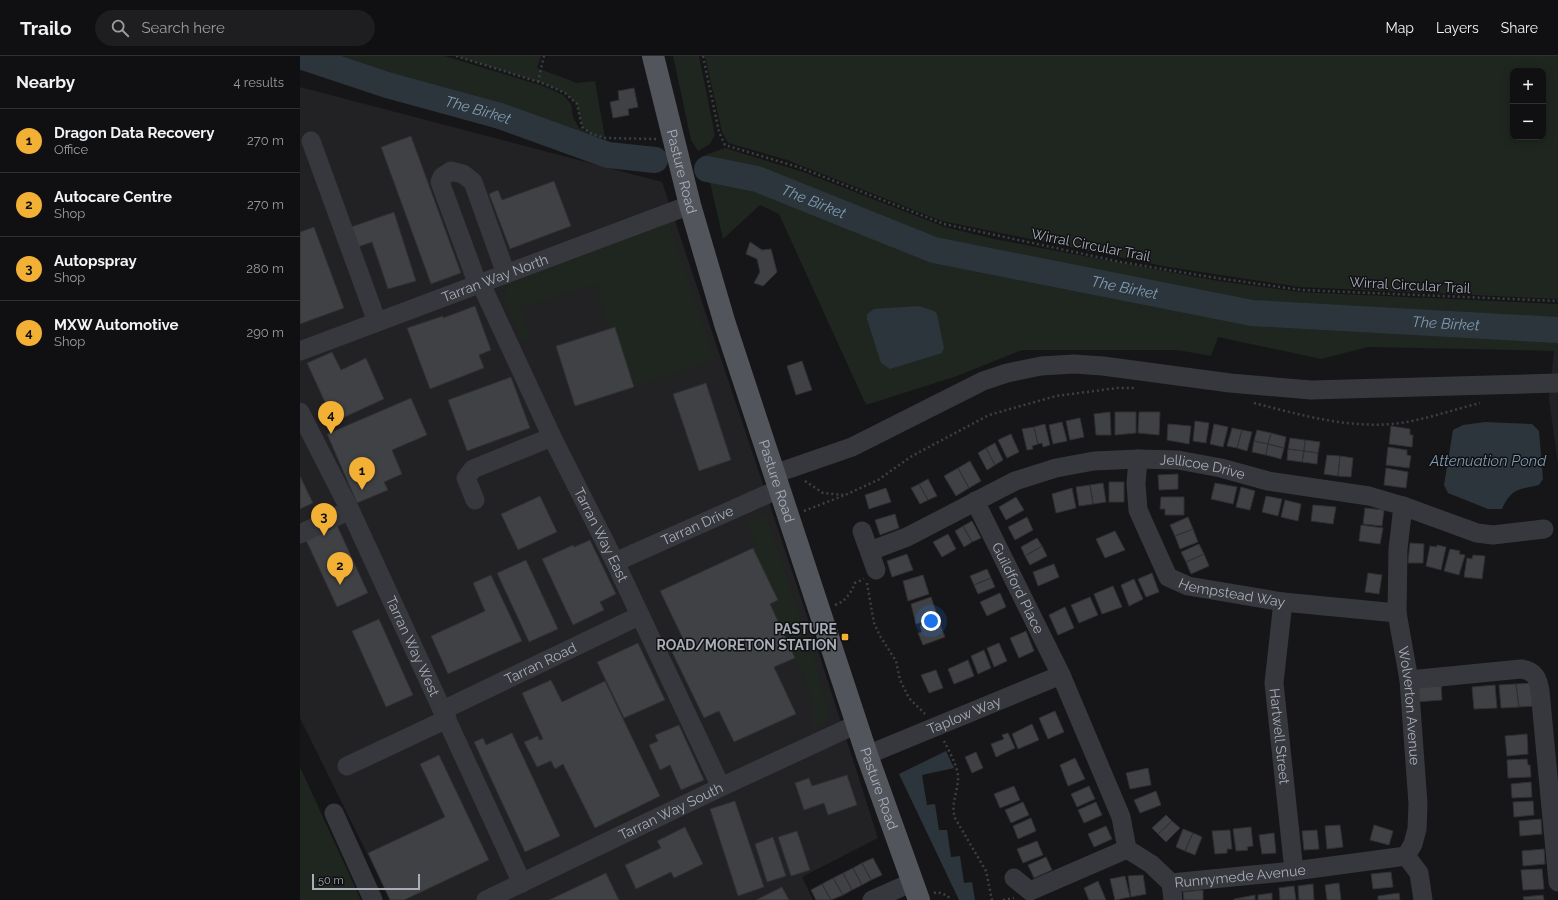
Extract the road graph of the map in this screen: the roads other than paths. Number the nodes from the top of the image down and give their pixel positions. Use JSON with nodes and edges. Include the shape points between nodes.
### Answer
{"nodes":[{"id":1,"x":652,"y":56,"type":"edge"},
{"id":2,"x":310,"y":141,"type":"dead end"},
{"id":3,"x":690,"y":205,"type":"junction"},
{"id":4,"x":506,"y":274,"type":"junction"},
{"id":5,"x":479,"y":284,"type":"junction"},
{"id":6,"x":377,"y":322,"type":"junction"},
{"id":7,"x":300,"y":351,"type":"edge"},
{"id":8,"x":1558,"y":383,"type":"edge"},
{"id":9,"x":300,"y":412,"type":"edge"},
{"id":10,"x":552,"y":437,"type":"junction"},
{"id":11,"x":1138,"y":459,"type":"junction"},
{"id":12,"x":777,"y":481,"type":"junction"},
{"id":13,"x":475,"y":500,"type":"dead end"},
{"id":14,"x":976,"y":501,"type":"junction"},
{"id":15,"x":1403,"y":506,"type":"junction"},
{"id":16,"x":350,"y":510,"type":"junction"},
{"id":17,"x":1544,"y":529,"type":"dead end"},
{"id":18,"x":862,"y":531,"type":"dead end"},
{"id":19,"x":300,"y":534,"type":"edge"},
{"id":20,"x":870,"y":551,"type":"junction"},
{"id":21,"x":614,"y":562,"type":"junction"},
{"id":22,"x":871,"y":574,"type":"road end"},
{"id":23,"x":1283,"y":602,"type":"junction"},
{"id":24,"x":1397,"y":613,"type":"junction"},
{"id":25,"x":639,"y":616,"type":"junction"},
{"id":26,"x":1061,"y":675,"type":"junction"},
{"id":27,"x":1409,"y":680,"type":"junction"},
{"id":28,"x":445,"y":714,"type":"junction"},
{"id":29,"x":857,"y":724,"type":"junction"},
{"id":30,"x":867,"y":755,"type":"junction"},
{"id":31,"x":347,"y":766,"type":"dead end"},
{"id":32,"x":721,"y":787,"type":"junction"},
{"id":33,"x":334,"y":813,"type":"dead end"},
{"id":34,"x":1127,"y":849,"type":"junction"},
{"id":35,"x":1406,"y":856,"type":"junction"},
{"id":36,"x":1294,"y":871,"type":"junction"},
{"id":37,"x":1014,"y":878,"type":"dead end"},
{"id":38,"x":1558,"y":882,"type":"edge"},
{"id":39,"x":522,"y":883,"type":"junction"},
{"id":40,"x":916,"y":891,"type":"edge"},
{"id":41,"x":1172,"y":892,"type":"edge"},
{"id":42,"x":1029,"y":896,"type":"edge"},
{"id":43,"x":373,"y":900,"type":"edge"},
{"id":44,"x":486,"y":900,"type":"edge"},
{"id":45,"x":872,"y":900,"type":"edge"},
{"id":46,"x":1424,"y":900,"type":"edge"}],
"edges":[{"from":1,"to":3,"type":"main road","name":"Pasture Road"},
{"from":2,"to":6,"type":"street"},
{"from":3,"to":4,"type":"street","name":"Tarran Way North"},
{"from":3,"to":12,"type":"main road","name":"Pasture Road","via":[[725,324]]},
{"from":4,"to":5,"type":"street","name":"Tarran Way North"},
{"from":4,"to":5,"type":"street","name":"Tarran Way East","via":[[473,182],[463,174],[451,171],[442,177],[440,182]]},
{"from":5,"to":6,"type":"street","name":"Tarran Way North"},
{"from":5,"to":10,"type":"street","name":"Tarran Way East"},
{"from":6,"to":7,"type":"street","name":"Tarran Way North"},
{"from":8,"to":12,"type":"street","name":"Tarran Drive","via":[[1311,390],[1224,382],[1103,366],[1041,366],[983,381],[852,447],[794,467]]},
{"from":9,"to":16,"type":"street","name":"Tarran Way West"},
{"from":10,"to":13,"type":"street","via":[[468,473],[466,478]]},
{"from":10,"to":21,"type":"street","name":"Tarran Way East"},
{"from":11,"to":14,"type":"street","name":"Jellicoe Drive","via":[[1094,461],[1056,468],[1015,481]]},
{"from":11,"to":15,"type":"street","name":"Jellicoe Drive","via":[[1178,460],[1268,481],[1369,496]]},
{"from":11,"to":23,"type":"street","name":"Hempstead Way","via":[[1138,510],[1168,577],[1188,586]]},
{"from":12,"to":21,"type":"street","name":"Tarran Drive"},
{"from":12,"to":29,"type":"main road","name":"Pasture Road"},
{"from":14,"to":20,"type":"street","name":"Jellicoe Drive","via":[[907,537]]},
{"from":14,"to":26,"type":"street","name":"Guildford Place"},
{"from":15,"to":17,"type":"street","name":"Jellicoe Drive","via":[[1477,533],[1493,535]]},
{"from":15,"to":24,"type":"street","name":"Wolverton Avenue","via":[[1398,549]]},
{"from":16,"to":19,"type":"street"},
{"from":16,"to":28,"type":"street","name":"Tarran Way West"},
{"from":18,"to":20,"type":"street"},
{"from":20,"to":22,"type":"street"},
{"from":21,"to":25,"type":"street","name":"Tarran Way East"},
{"from":23,"to":24,"type":"street","name":"Hempstead Way"},
{"from":23,"to":36,"type":"street","name":"Hartwell Street","via":[[1274,683]]},
{"from":24,"to":27,"type":"street","name":"Wolverton Avenue"},
{"from":25,"to":28,"type":"street","name":"Tarran Road"},
{"from":25,"to":32,"type":"street","name":"Tarran Way East"},
{"from":26,"to":30,"type":"street","name":"Taplow Way"},
{"from":26,"to":34,"type":"street","via":[[1121,817]]},
{"from":27,"to":35,"type":"street","name":"Wolverton Avenue","via":[[1418,804],[1417,829]]},
{"from":27,"to":38,"type":"street","via":[[1521,669],[1536,675],[1540,692]]},
{"from":28,"to":31,"type":"street","name":"Tarran Road"},
{"from":28,"to":39,"type":"street","name":"Tarran Way West"},
{"from":29,"to":30,"type":"main road","name":"Pasture Road"},
{"from":29,"to":32,"type":"street","name":"Tarran Way South"},
{"from":30,"to":40,"type":"main road","name":"Pasture Road"},
{"from":32,"to":39,"type":"street","name":"Tarran Way South"},
{"from":33,"to":43,"type":"street"},
{"from":34,"to":41,"type":"street","name":"Runnymede Avenue","via":[[1151,864]]},
{"from":34,"to":42,"type":"street"},
{"from":35,"to":36,"type":"street","name":"Runnymede Avenue"},
{"from":35,"to":46,"type":"street","via":[[1419,873]]},
{"from":36,"to":41,"type":"street","name":"Runnymede Avenue"},
{"from":37,"to":42,"type":"street"},
{"from":39,"to":44,"type":"street","name":"Tarran Way South"},
{"from":40,"to":45,"type":"street"}]}
